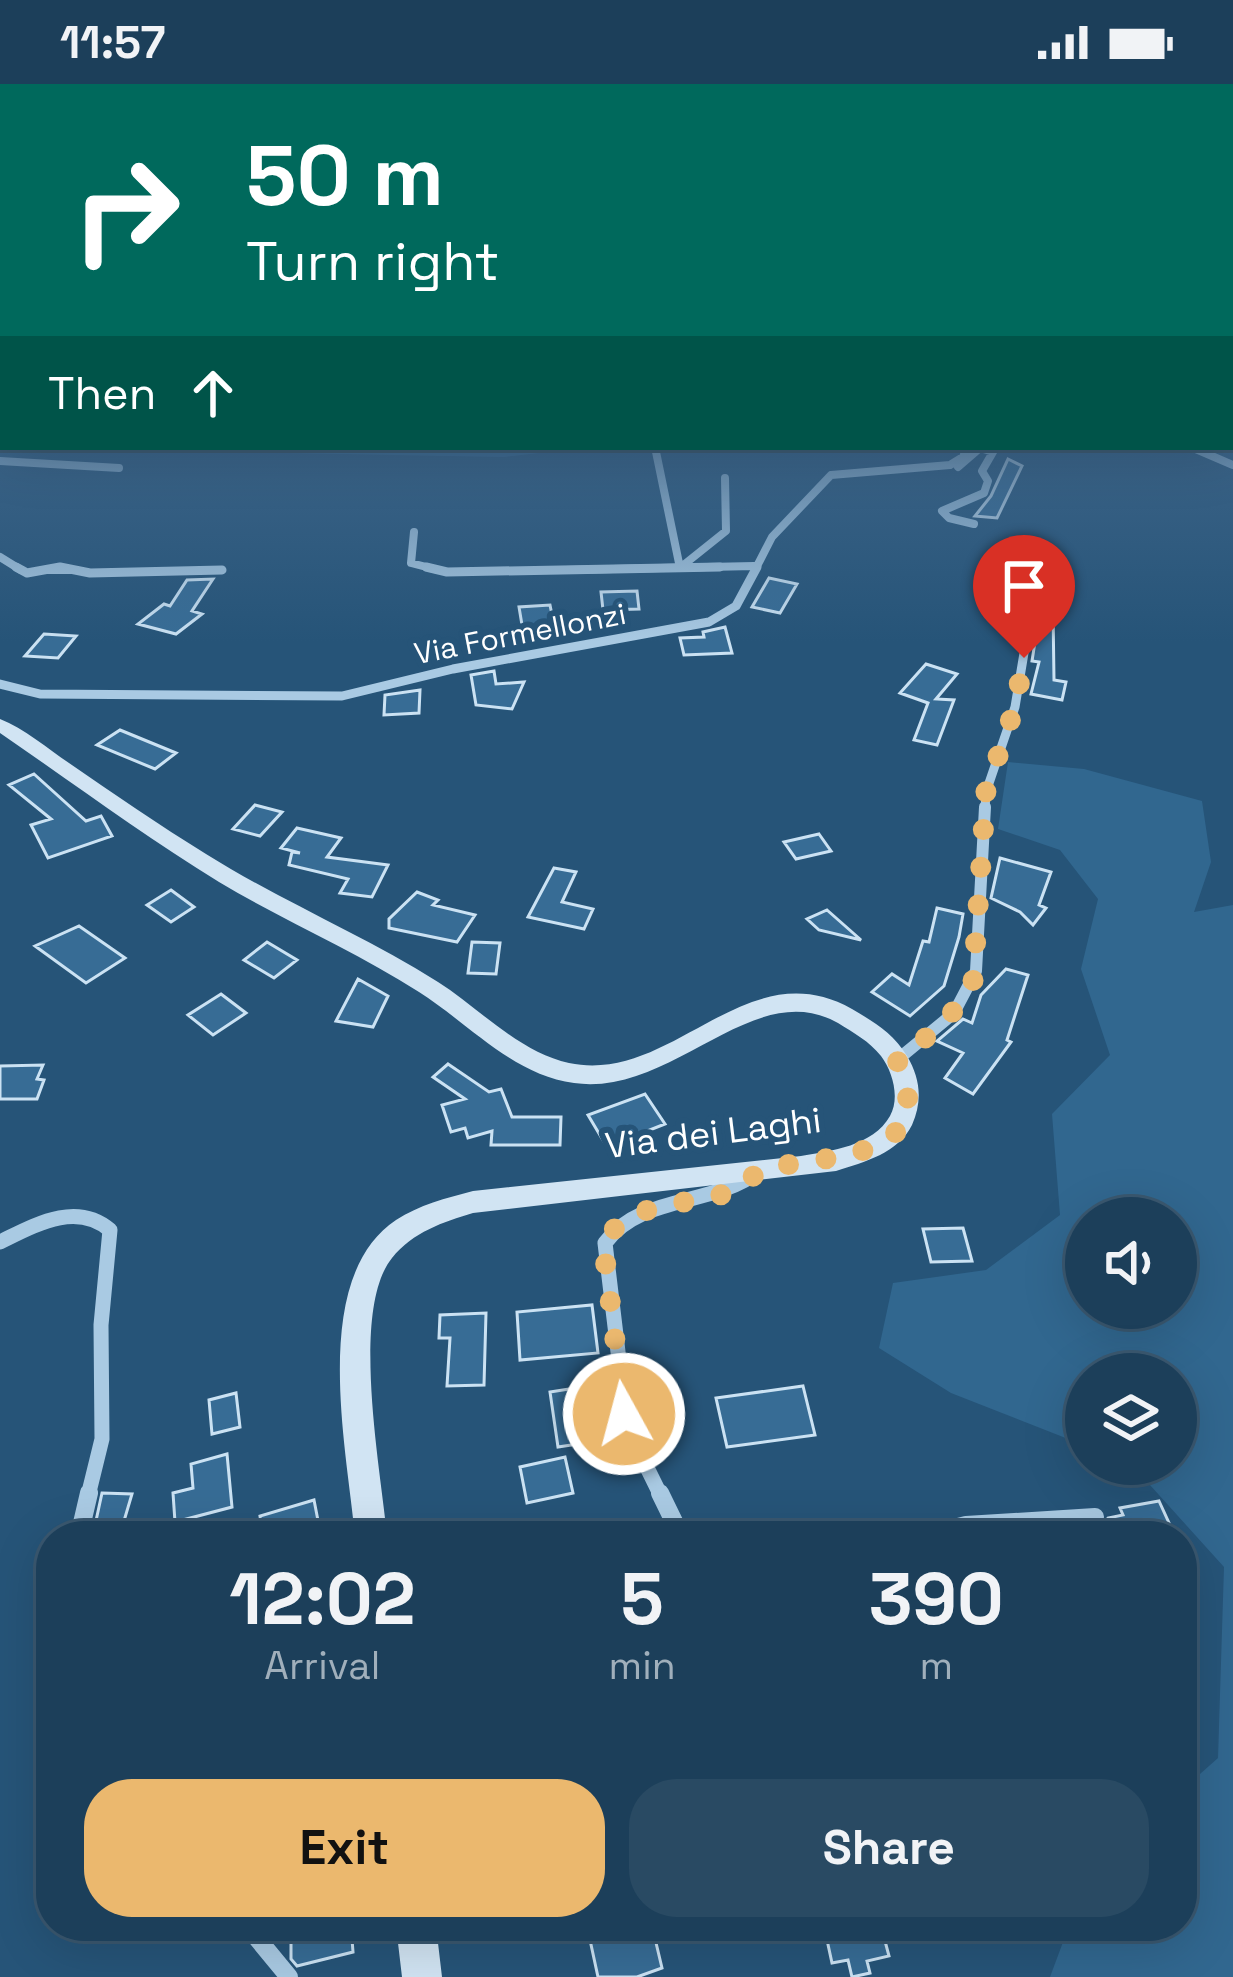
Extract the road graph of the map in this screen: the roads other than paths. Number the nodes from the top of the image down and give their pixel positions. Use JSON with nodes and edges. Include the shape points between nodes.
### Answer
{"nodes":[{"id":1,"x":74,"y":465,"type":"edge"},
{"id":2,"x":659,"y":465,"type":"edge"},
{"id":3,"x":940,"y":465,"type":"edge"},
{"id":4,"x":960,"y":465,"type":"edge"},
{"id":5,"x":985,"y":465,"type":"edge"},
{"id":6,"x":119,"y":468,"type":"dead end"},
{"id":7,"x":916,"y":469,"type":"junction"},
{"id":8,"x":725,"y":478,"type":"dead end"},
{"id":9,"x":974,"y":524,"type":"dead end"},
{"id":10,"x":414,"y":532,"type":"dead end"},
{"id":11,"x":0,"y":557,"type":"edge"},
{"id":12,"x":754,"y":566,"type":"junction"},
{"id":13,"x":680,"y":568,"type":"junction"},
{"id":14,"x":222,"y":570,"type":"dead end"},
{"id":15,"x":1029,"y":623,"type":"dead end"},
{"id":16,"x":0,"y":684,"type":"edge"},
{"id":17,"x":0,"y":724,"type":"edge"},
{"id":18,"x":897,"y":1060,"type":"junction"},
{"id":19,"x":758,"y":1171,"type":"junction"},
{"id":20,"x":0,"y":1242,"type":"edge"},
{"id":21,"x":1095,"y":1517,"type":"dead end"},
{"id":22,"x":83,"y":1521,"type":"edge"},
{"id":23,"x":370,"y":1521,"type":"edge"},
{"id":24,"x":674,"y":1521,"type":"edge"},
{"id":25,"x":1027,"y":1521,"type":"edge"},
{"id":26,"x":259,"y":1941,"type":"edge"},
{"id":27,"x":418,"y":1941,"type":"edge"},
{"id":28,"x":289,"y":1977,"type":"edge"},
{"id":29,"x":422,"y":1977,"type":"edge"}],
"edges":[{"from":1,"to":6,"type":"street"},
{"from":2,"to":13,"type":"street"},
{"from":3,"to":7,"type":"street","name":"Via Formellonzi"},
{"from":4,"to":7,"type":"street"},
{"from":5,"to":9,"type":"street","via":[[984,493],[942,511]]},
{"from":7,"to":12,"type":"street","name":"Via Formellonzi","via":[[831,475]]},
{"from":8,"to":13,"type":"street","via":[[726,531]]},
{"from":10,"to":13,"type":"street","via":[[412,563],[433,570]]},
{"from":11,"to":14,"type":"street","via":[[27,573]]},
{"from":12,"to":13,"type":"street"},
{"from":12,"to":16,"type":"street","name":"Via Formellonzi","via":[[736,606],[709,622],[348,695],[40,694]]},
{"from":15,"to":18,"type":"street","via":[[1015,707],[986,791],[973,981],[946,1022]]},
{"from":17,"to":18,"type":"main road","name":"Via dei Laghi","via":[[204,863],[426,985],[553,1068],[587,1076],[642,1069],[740,1012],[785,1002],[850,1017]]},
{"from":18,"to":19,"type":"main road","name":"Via dei Laghi","via":[[906,1109],[874,1147]]},
{"from":19,"to":23,"type":"main road","name":"Via dei Laghi","via":[[472,1202],[391,1237],[363,1281],[353,1323]]},
{"from":19,"to":24,"type":"street","via":[[734,1190],[627,1218],[605,1243],[627,1426]]},
{"from":20,"to":22,"type":"street","via":[[74,1216],[110,1230],[102,1439]]},
{"from":21,"to":25,"type":"street"},
{"from":26,"to":28,"type":"street"},
{"from":27,"to":29,"type":"main road"}]}
